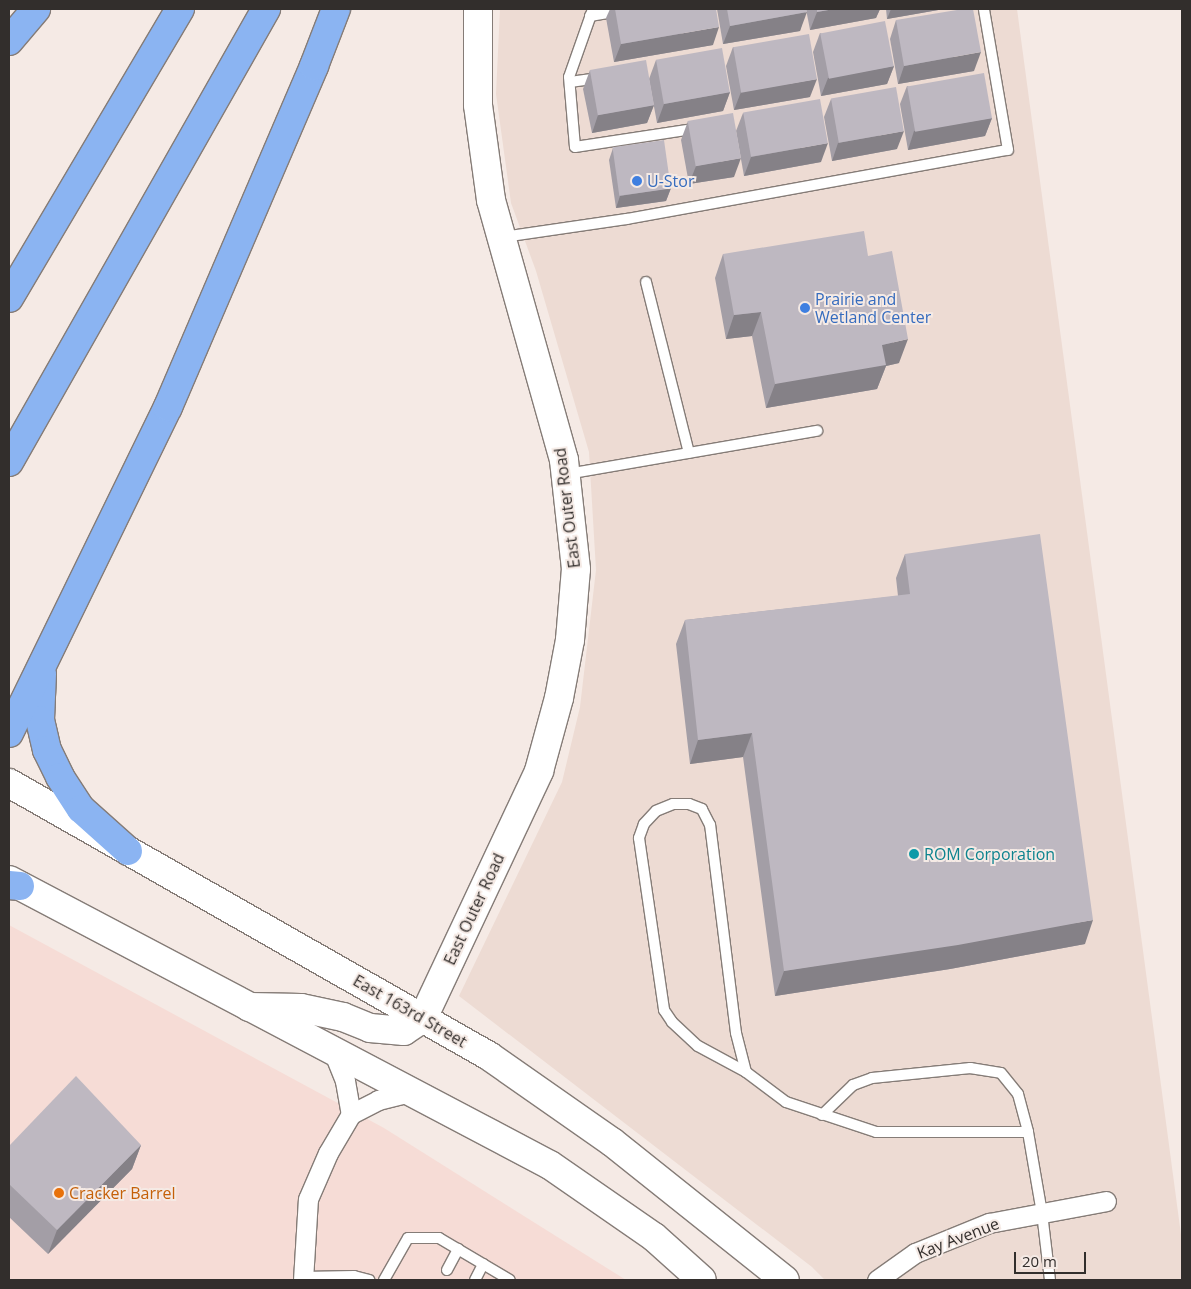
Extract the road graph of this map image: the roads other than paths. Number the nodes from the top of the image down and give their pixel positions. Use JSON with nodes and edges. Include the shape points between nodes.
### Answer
{"nodes":[{"id":1,"x":36,"y":9,"type":"edge"},
{"id":2,"x":180,"y":9,"type":"edge"},
{"id":3,"x":266,"y":9,"type":"edge"},
{"id":4,"x":336,"y":9,"type":"edge"},
{"id":5,"x":478,"y":9,"type":"edge"},
{"id":6,"x":632,"y":9,"type":"edge"},
{"id":7,"x":592,"y":12,"type":"edge"},
{"id":8,"x":981,"y":13,"type":"edge"},
{"id":9,"x":9,"y":41,"type":"edge"},
{"id":10,"x":608,"y":76,"type":"edge"},
{"id":11,"x":570,"y":82,"type":"junction"},
{"id":12,"x":712,"y":126,"type":"edge"},
{"id":13,"x":502,"y":237,"type":"junction"},
{"id":14,"x":646,"y":282,"type":"dead end"},
{"id":15,"x":9,"y":298,"type":"edge"},
{"id":16,"x":817,"y":431,"type":"dead end"},
{"id":17,"x":689,"y":453,"type":"junction"},
{"id":18,"x":9,"y":462,"type":"edge"},
{"id":19,"x":566,"y":474,"type":"junction"},
{"id":20,"x":42,"y":664,"type":"junction"},
{"id":21,"x":9,"y":733,"type":"edge"},
{"id":22,"x":9,"y":783,"type":"edge"},
{"id":23,"x":128,"y":851,"type":"junction"},
{"id":24,"x":12,"y":884,"type":"edge"},
{"id":25,"x":249,"y":1007,"type":"junction"},
{"id":26,"x":423,"y":1018,"type":"junction"},
{"id":27,"x":333,"y":1051,"type":"junction"},
{"id":28,"x":746,"y":1072,"type":"junction"},
{"id":29,"x":410,"y":1092,"type":"junction"},
{"id":30,"x":351,"y":1114,"type":"junction"},
{"id":31,"x":822,"y":1114,"type":"junction"},
{"id":32,"x":1028,"y":1132,"type":"junction"},
{"id":33,"x":1106,"y":1202,"type":"dead end"},
{"id":34,"x":1042,"y":1213,"type":"junction"},
{"id":35,"x":458,"y":1249,"type":"junction"},
{"id":36,"x":483,"y":1264,"type":"junction"},
{"id":37,"x":447,"y":1270,"type":"dead end"},
{"id":38,"x":303,"y":1279,"type":"edge"},
{"id":39,"x":369,"y":1280,"type":"edge"},
{"id":40,"x":384,"y":1280,"type":"edge"},
{"id":41,"x":475,"y":1280,"type":"edge"},
{"id":42,"x":508,"y":1280,"type":"edge"},
{"id":43,"x":702,"y":1280,"type":"edge"},
{"id":44,"x":784,"y":1280,"type":"edge"},
{"id":45,"x":877,"y":1280,"type":"edge"},
{"id":46,"x":1050,"y":1280,"type":"edge"}],
"edges":[{"from":1,"to":9,"type":"highway"},
{"from":2,"to":15,"type":"highway"},
{"from":3,"to":18,"type":"highway"},
{"from":4,"to":20,"type":"highway","via":[[168,407]]},
{"from":5,"to":13,"type":"street","name":"East Outer Road","via":[[478,104],[491,200]]},
{"from":6,"to":7,"type":"lane"},
{"from":7,"to":11,"type":"lane"},
{"from":8,"to":13,"type":"lane","via":[[991,82],[1008,150],[627,219]]},
{"from":10,"to":11,"type":"lane"},
{"from":11,"to":12,"type":"lane","via":[[575,147]]},
{"from":13,"to":19,"type":"street","name":"East Outer Road"},
{"from":14,"to":17,"type":"lane"},
{"from":16,"to":17,"type":"lane"},
{"from":17,"to":19,"type":"lane"},
{"from":19,"to":26,"type":"street","name":"East Outer Road","via":[[576,569],[570,640],[560,698],[539,771]]},
{"from":20,"to":21,"type":"highway"},
{"from":20,"to":23,"type":"highway","via":[[40,720],[47,750],[60,778],[81,809]]},
{"from":22,"to":23,"type":"street","name":"East 163rd Street"},
{"from":23,"to":26,"type":"street","name":"East 163rd Street"},
{"from":24,"to":25,"type":"street"},
{"from":25,"to":26,"type":"street","via":[[301,1008],[343,1017],[370,1028],[404,1031]]},
{"from":25,"to":27,"type":"street"},
{"from":26,"to":44,"type":"street","name":"East 163rd Street","via":[[489,1056],[612,1142]]},
{"from":27,"to":29,"type":"street"},
{"from":27,"to":30,"type":"street","via":[[345,1081]]},
{"from":28,"to":28,"type":"lane","via":[[736,1033],[710,825],[702,808],[673,804],[656,811],[644,824],[639,838],[664,1010],[698,1046]]},
{"from":28,"to":31,"type":"lane","via":[[786,1102]]},
{"from":29,"to":30,"type":"street","via":[[378,1100]]},
{"from":29,"to":43,"type":"street","via":[[550,1165],[654,1237]]},
{"from":30,"to":38,"type":"street","via":[[328,1152],[308,1199]]},
{"from":31,"to":32,"type":"lane","via":[[876,1132]]},
{"from":31,"to":32,"type":"lane","via":[[853,1085],[872,1078],[970,1068],[1001,1073],[1018,1094]]},
{"from":32,"to":34,"type":"lane"},
{"from":33,"to":34,"type":"street","name":"Kay Avenue"},
{"from":34,"to":45,"type":"street","name":"Kay Avenue","via":[[981,1226],[915,1253]]},
{"from":34,"to":46,"type":"lane"},
{"from":35,"to":36,"type":"lane"},
{"from":35,"to":37,"type":"lane"},
{"from":35,"to":40,"type":"lane","via":[[438,1238],[408,1238]]},
{"from":36,"to":41,"type":"lane"},
{"from":36,"to":42,"type":"lane"},
{"from":38,"to":39,"type":"lane","via":[[354,1276]]}]}
